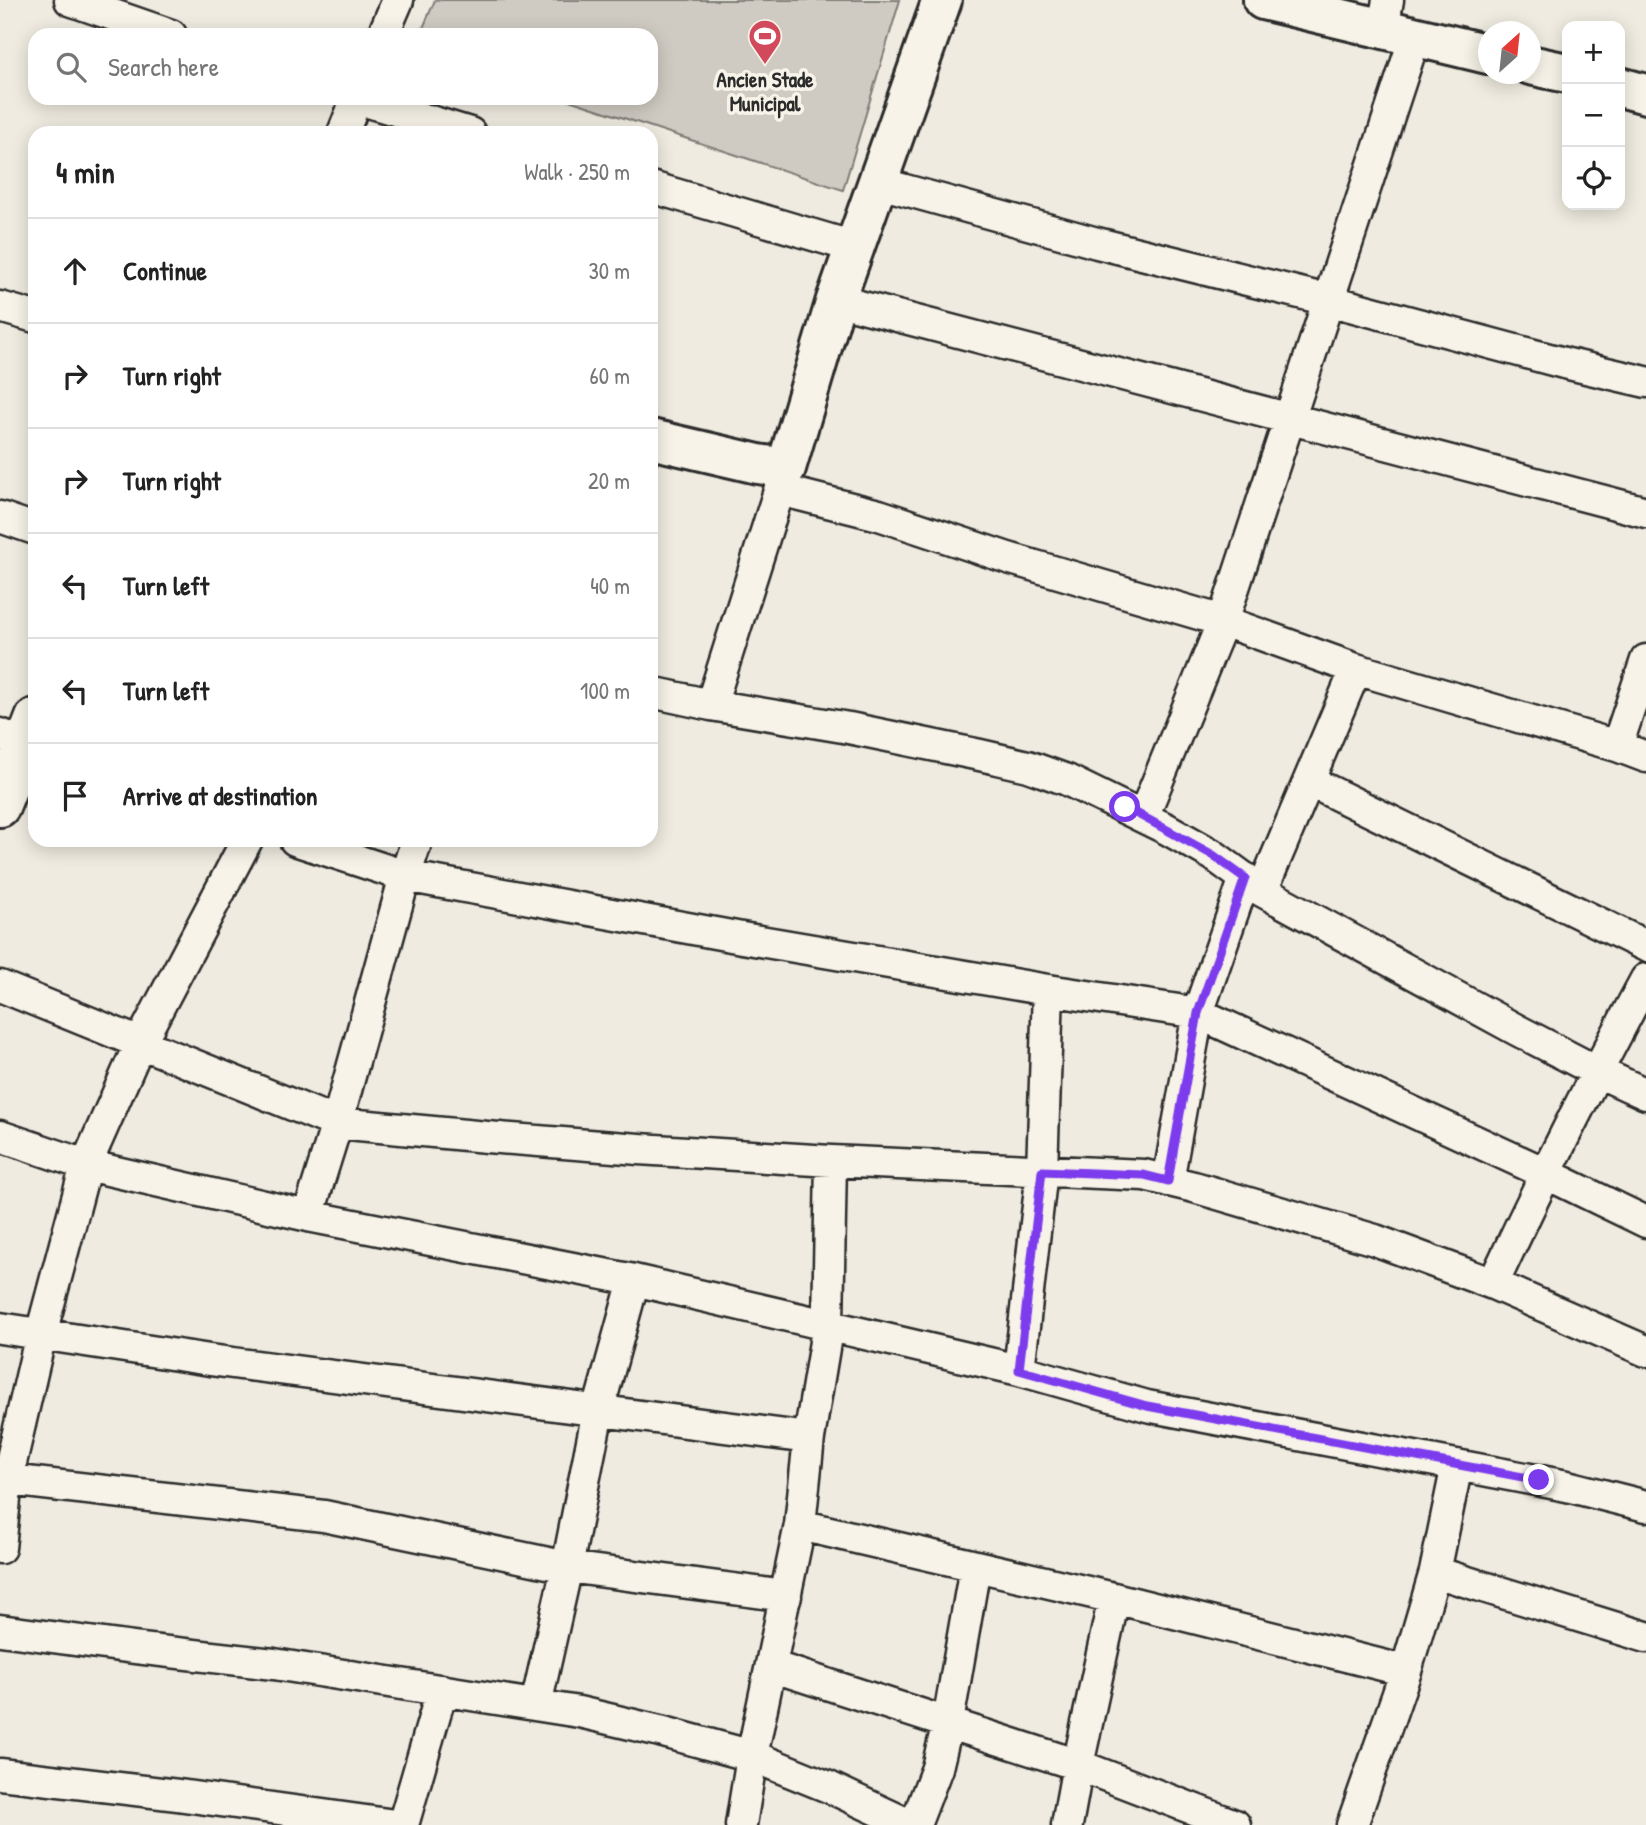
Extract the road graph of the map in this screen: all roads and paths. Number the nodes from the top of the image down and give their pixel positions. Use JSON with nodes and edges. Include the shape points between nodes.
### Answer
{"nodes":[{"id":1,"x":70,"y":0,"type":"edge"},
{"id":2,"x":398,"y":0,"type":"edge"},
{"id":3,"x":942,"y":0,"type":"edge"},
{"id":4,"x":1263,"y":0,"type":"edge"},
{"id":5,"x":1395,"y":22,"type":"edge"},
{"id":6,"x":151,"y":28,"type":"edge"},
{"id":7,"x":386,"y":28,"type":"edge"},
{"id":8,"x":1478,"y":50,"type":"edge"},
{"id":9,"x":1541,"y":68,"type":"edge"},
{"id":10,"x":1562,"y":73,"type":"edge"},
{"id":11,"x":1625,"y":88,"type":"edge"},
{"id":12,"x":1646,"y":94,"type":"edge"},
{"id":13,"x":353,"y":105,"type":"edge"},
{"id":14,"x":379,"y":105,"type":"edge"},
{"id":15,"x":346,"y":126,"type":"edge"},
{"id":16,"x":447,"y":126,"type":"edge"},
{"id":17,"x":876,"y":182,"type":"junction"},
{"id":18,"x":658,"y":189,"type":"edge"},
{"id":19,"x":854,"y":247,"type":"junction"},
{"id":20,"x":836,"y":300,"type":"junction"},
{"id":21,"x":1328,"y":300,"type":"junction"},
{"id":22,"x":0,"y":307,"type":"edge"},
{"id":23,"x":28,"y":315,"type":"edge"},
{"id":24,"x":1646,"y":382,"type":"edge"},
{"id":25,"x":1289,"y":419,"type":"junction"},
{"id":26,"x":658,"y":441,"type":"edge"},
{"id":27,"x":783,"y":479,"type":"junction"},
{"id":28,"x":1646,"y":512,"type":"edge"},
{"id":29,"x":0,"y":517,"type":"edge"},
{"id":30,"x":28,"y":527,"type":"edge"},
{"id":31,"x":1223,"y":621,"type":"junction"},
{"id":32,"x":1646,"y":660,"type":"edge"},
{"id":33,"x":1356,"y":669,"type":"junction"},
{"id":34,"x":658,"y":694,"type":"edge"},
{"id":35,"x":711,"y":705,"type":"junction"},
{"id":36,"x":24,"y":736,"type":"edge"},
{"id":37,"x":1617,"y":746,"type":"junction"},
{"id":38,"x":1646,"y":757,"type":"edge"},
{"id":39,"x":1309,"y":781,"type":"junction"},
{"id":40,"x":0,"y":807,"type":"edge"},
{"id":41,"x":1143,"y":817,"type":"junction"},
{"id":42,"x":243,"y":847,"type":"edge"},
{"id":43,"x":316,"y":847,"type":"edge"},
{"id":44,"x":415,"y":847,"type":"edge"},
{"id":45,"x":405,"y":876,"type":"junction"},
{"id":46,"x":1254,"y":885,"type":"junction"},
{"id":47,"x":1646,"y":946,"type":"edge"},
{"id":48,"x":1646,"y":979,"type":"edge"},
{"id":49,"x":0,"y":986,"type":"edge"},
{"id":50,"x":1048,"y":990,"type":"junction"},
{"id":51,"x":1198,"y":1013,"type":"junction"},
{"id":52,"x":140,"y":1043,"type":"junction"},
{"id":53,"x":1596,"y":1071,"type":"junction"},
{"id":54,"x":1646,"y":1094,"type":"edge"},
{"id":55,"x":337,"y":1123,"type":"junction"},
{"id":56,"x":0,"y":1136,"type":"edge"},
{"id":57,"x":831,"y":1161,"type":"junction"},
{"id":58,"x":86,"y":1164,"type":"junction"},
{"id":59,"x":1042,"y":1171,"type":"junction"},
{"id":60,"x":1545,"y":1173,"type":"junction"},
{"id":61,"x":1168,"y":1181,"type":"junction"},
{"id":62,"x":308,"y":1216,"type":"junction"},
{"id":63,"x":1646,"y":1222,"type":"edge"},
{"id":64,"x":634,"y":1280,"type":"junction"},
{"id":65,"x":1493,"y":1284,"type":"junction"},
{"id":66,"x":828,"y":1324,"type":"junction"},
{"id":67,"x":0,"y":1328,"type":"edge"},
{"id":68,"x":41,"y":1334,"type":"junction"},
{"id":69,"x":1646,"y":1351,"type":"edge"},
{"id":70,"x":1019,"y":1370,"type":"junction"},
{"id":71,"x":598,"y":1411,"type":"junction"},
{"id":72,"x":809,"y":1438,"type":"junction"},
{"id":73,"x":1457,"y":1465,"type":"junction"},
{"id":74,"x":4,"y":1480,"type":"edge"},
{"id":75,"x":1646,"y":1506,"type":"edge"},
{"id":76,"x":800,"y":1525,"type":"junction"},
{"id":77,"x":0,"y":1548,"type":"edge"},
{"id":78,"x":567,"y":1567,"type":"junction"},
{"id":79,"x":975,"y":1567,"type":"junction"},
{"id":80,"x":1434,"y":1572,"type":"junction"},
{"id":81,"x":786,"y":1596,"type":"junction"},
{"id":82,"x":1114,"y":1598,"type":"junction"},
{"id":83,"x":0,"y":1630,"type":"edge"},
{"id":84,"x":1646,"y":1637,"type":"edge"},
{"id":85,"x":771,"y":1666,"type":"junction"},
{"id":86,"x":1406,"y":1671,"type":"junction"},
{"id":87,"x":442,"y":1690,"type":"junction"},
{"id":88,"x":536,"y":1705,"type":"junction"},
{"id":89,"x":948,"y":1722,"type":"junction"},
{"id":90,"x":752,"y":1756,"type":"junction"},
{"id":91,"x":1078,"y":1765,"type":"junction"},
{"id":92,"x":0,"y":1774,"type":"edge"},
{"id":93,"x":395,"y":1825,"type":"edge"},
{"id":94,"x":403,"y":1825,"type":"edge"},
{"id":95,"x":741,"y":1825,"type":"edge"},
{"id":96,"x":913,"y":1825,"type":"edge"},
{"id":97,"x":1067,"y":1825,"type":"edge"},
{"id":98,"x":1235,"y":1825,"type":"edge"},
{"id":99,"x":1352,"y":1825,"type":"edge"}],
"edges":[{"from":1,"to":6,"type":"street"},
{"from":2,"to":7,"type":"street"},
{"from":3,"to":17,"type":"street"},
{"from":4,"to":5,"type":"street"},
{"from":5,"to":8,"type":"street"},
{"from":5,"to":21,"type":"street"},
{"from":9,"to":10,"type":"street"},
{"from":11,"to":12,"type":"street"},
{"from":13,"to":15,"type":"street"},
{"from":14,"to":16,"type":"street"},
{"from":17,"to":19,"type":"street"},
{"from":17,"to":21,"type":"street"},
{"from":18,"to":19,"type":"street"},
{"from":19,"to":20,"type":"street"},
{"from":20,"to":25,"type":"street"},
{"from":20,"to":27,"type":"street"},
{"from":21,"to":24,"type":"street"},
{"from":21,"to":25,"type":"street"},
{"from":22,"to":23,"type":"street"},
{"from":25,"to":28,"type":"street"},
{"from":25,"to":31,"type":"street"},
{"from":26,"to":27,"type":"street","via":[[758,464]]},
{"from":27,"to":31,"type":"street","via":[[1008,558]]},
{"from":27,"to":35,"type":"street"},
{"from":29,"to":30,"type":"street"},
{"from":31,"to":33,"type":"street"},
{"from":31,"to":41,"type":"street"},
{"from":32,"to":37,"type":"street"},
{"from":33,"to":37,"type":"street"},
{"from":33,"to":39,"type":"street"},
{"from":34,"to":35,"type":"street"},
{"from":35,"to":41,"type":"street","via":[[1028,766]]},
{"from":36,"to":40,"type":"street"},
{"from":37,"to":38,"type":"street"},
{"from":39,"to":46,"type":"street"},
{"from":39,"to":47,"type":"street"},
{"from":41,"to":46,"type":"street","via":[[1213,855]]},
{"from":42,"to":52,"type":"street"},
{"from":43,"to":45,"type":"street"},
{"from":44,"to":45,"type":"street"},
{"from":45,"to":50,"type":"street"},
{"from":45,"to":55,"type":"street"},
{"from":46,"to":51,"type":"street"},
{"from":46,"to":53,"type":"street"},
{"from":48,"to":53,"type":"street"},
{"from":49,"to":52,"type":"street"},
{"from":50,"to":51,"type":"street"},
{"from":50,"to":59,"type":"street"},
{"from":51,"to":60,"type":"street"},
{"from":51,"to":61,"type":"street"},
{"from":52,"to":55,"type":"street"},
{"from":52,"to":58,"type":"street"},
{"from":53,"to":54,"type":"street"},
{"from":53,"to":60,"type":"street"},
{"from":55,"to":57,"type":"street"},
{"from":55,"to":62,"type":"street"},
{"from":56,"to":58,"type":"street"},
{"from":57,"to":59,"type":"street"},
{"from":57,"to":66,"type":"street"},
{"from":58,"to":62,"type":"street"},
{"from":58,"to":68,"type":"street"},
{"from":59,"to":61,"type":"street","via":[[1144,1175]]},
{"from":59,"to":70,"type":"street"},
{"from":60,"to":63,"type":"street"},
{"from":60,"to":65,"type":"street"},
{"from":61,"to":65,"type":"street","via":[[1375,1240]]},
{"from":62,"to":64,"type":"street"},
{"from":64,"to":66,"type":"street"},
{"from":64,"to":71,"type":"street"},
{"from":65,"to":69,"type":"street"},
{"from":66,"to":70,"type":"street"},
{"from":66,"to":72,"type":"street"},
{"from":67,"to":68,"type":"street"},
{"from":68,"to":71,"type":"street"},
{"from":68,"to":74,"type":"street"},
{"from":70,"to":73,"type":"street","via":[[1147,1406]]},
{"from":71,"to":72,"type":"street"},
{"from":71,"to":78,"type":"street"},
{"from":72,"to":76,"type":"street"},
{"from":73,"to":75,"type":"street"},
{"from":73,"to":80,"type":"street"},
{"from":74,"to":77,"type":"street"},
{"from":74,"to":78,"type":"street","via":[[324,1516]]},
{"from":76,"to":79,"type":"street"},
{"from":76,"to":81,"type":"street"},
{"from":78,"to":81,"type":"street"},
{"from":78,"to":88,"type":"street"},
{"from":79,"to":82,"type":"street"},
{"from":79,"to":89,"type":"street"},
{"from":80,"to":84,"type":"street"},
{"from":80,"to":86,"type":"street"},
{"from":81,"to":85,"type":"street"},
{"from":82,"to":86,"type":"street"},
{"from":82,"to":91,"type":"street"},
{"from":83,"to":87,"type":"street"},
{"from":85,"to":89,"type":"street"},
{"from":85,"to":90,"type":"street"},
{"from":86,"to":99,"type":"street"},
{"from":87,"to":88,"type":"street"},
{"from":87,"to":94,"type":"street"},
{"from":88,"to":90,"type":"street"},
{"from":89,"to":91,"type":"street"},
{"from":89,"to":96,"type":"street","via":[[937,1768]]},
{"from":90,"to":95,"type":"street"},
{"from":90,"to":96,"type":"street"},
{"from":91,"to":97,"type":"street"},
{"from":91,"to":98,"type":"street"},
{"from":92,"to":93,"type":"street"}]}
